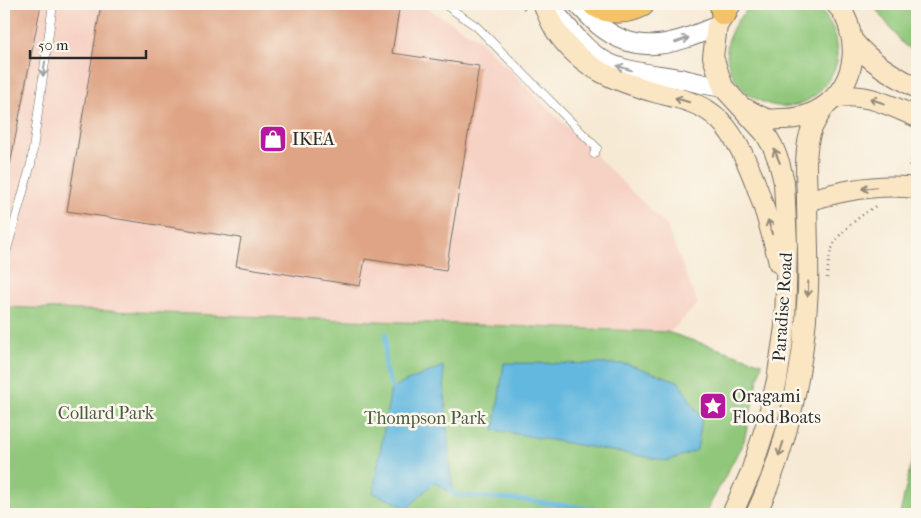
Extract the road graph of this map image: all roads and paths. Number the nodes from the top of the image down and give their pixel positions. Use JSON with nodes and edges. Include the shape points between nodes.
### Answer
{"nodes":[{"id":1,"x":53,"y":4,"type":"edge"},
{"id":2,"x":444,"y":4,"type":"edge"},
{"id":3,"x":521,"y":4,"type":"edge"},
{"id":4,"x":548,"y":4,"type":"edge"},
{"id":5,"x":578,"y":4,"type":"edge"},
{"id":6,"x":596,"y":4,"type":"edge"},
{"id":7,"x":641,"y":4,"type":"edge"},
{"id":8,"x":836,"y":4,"type":"edge"},
{"id":9,"x":534,"y":8,"type":"edge"},
{"id":10,"x":724,"y":11,"type":"edge"},
{"id":11,"x":853,"y":41,"type":"junction"},
{"id":12,"x":723,"y":87,"type":"junction"},
{"id":13,"x":917,"y":88,"type":"edge"},
{"id":14,"x":829,"y":103,"type":"junction"},
{"id":15,"x":740,"y":106,"type":"junction"},
{"id":16,"x":917,"y":117,"type":"edge"},
{"id":17,"x":594,"y":154,"type":"dead end"},
{"id":18,"x":917,"y":188,"type":"edge"},
{"id":19,"x":807,"y":201,"type":"junction"},
{"id":20,"x":883,"y":204,"type":"dead end"},
{"id":21,"x":4,"y":260,"type":"edge"},
{"id":22,"x":827,"y":284,"type":"dead end"},
{"id":23,"x":787,"y":291,"type":"junction"},
{"id":24,"x":732,"y":514,"type":"edge"},
{"id":25,"x":756,"y":514,"type":"edge"}],
"edges":[{"from":1,"to":21,"type":"lane","one_way":true,"via":[[31,164]]},
{"from":2,"to":17,"type":"lane","via":[[476,26],[597,148]]},
{"from":3,"to":9,"type":"path"},
{"from":12,"to":4,"type":"street","one_way":true,"via":[[627,69],[601,59],[581,42]]},
{"from":5,"to":10,"type":"street","one_way":true,"via":[[601,27],[629,42],[657,46],[676,42]]},
{"from":6,"to":7,"type":"highway","via":[[622,10]]},
{"from":8,"to":11,"type":"main road","via":[[848,22]]},
{"from":23,"to":9,"type":"main road","one_way":true,"via":[[761,198],[728,130],[714,116],[693,103],[628,85],[592,68]]},
{"from":10,"to":12,"type":"main road","via":[[713,57]]},
{"from":11,"to":13,"type":"main road","via":[[882,69]]},
{"from":11,"to":14,"type":"main road","name":"Paradise Road","via":[[853,61],[847,81]]},
{"from":12,"to":15,"type":"main road","name":"Paradise Road"},
{"from":14,"to":15,"type":"main road","via":[[796,120],[766,119]]},
{"from":16,"to":14,"type":"main road","one_way":true,"via":[[862,96],[846,95]]},
{"from":14,"to":19,"type":"main road","name":"Paradise Road","via":[[812,128],[808,142]]},
{"from":23,"to":15,"type":"main road","name":"Paradise Road","one_way":true,"via":[[786,209],[779,162],[764,133]]},
{"from":18,"to":19,"type":"main road","one_way":true,"via":[[871,187]]},
{"from":19,"to":25,"type":"main road","name":"Paradise Road","one_way":true,"via":[[808,289],[796,398],[765,496]]},
{"from":20,"to":22,"type":"path","via":[[854,220],[834,242]]},
{"from":23,"to":24,"type":"main road","name":"Paradise Road","via":[[777,380],[767,422]]}]}
